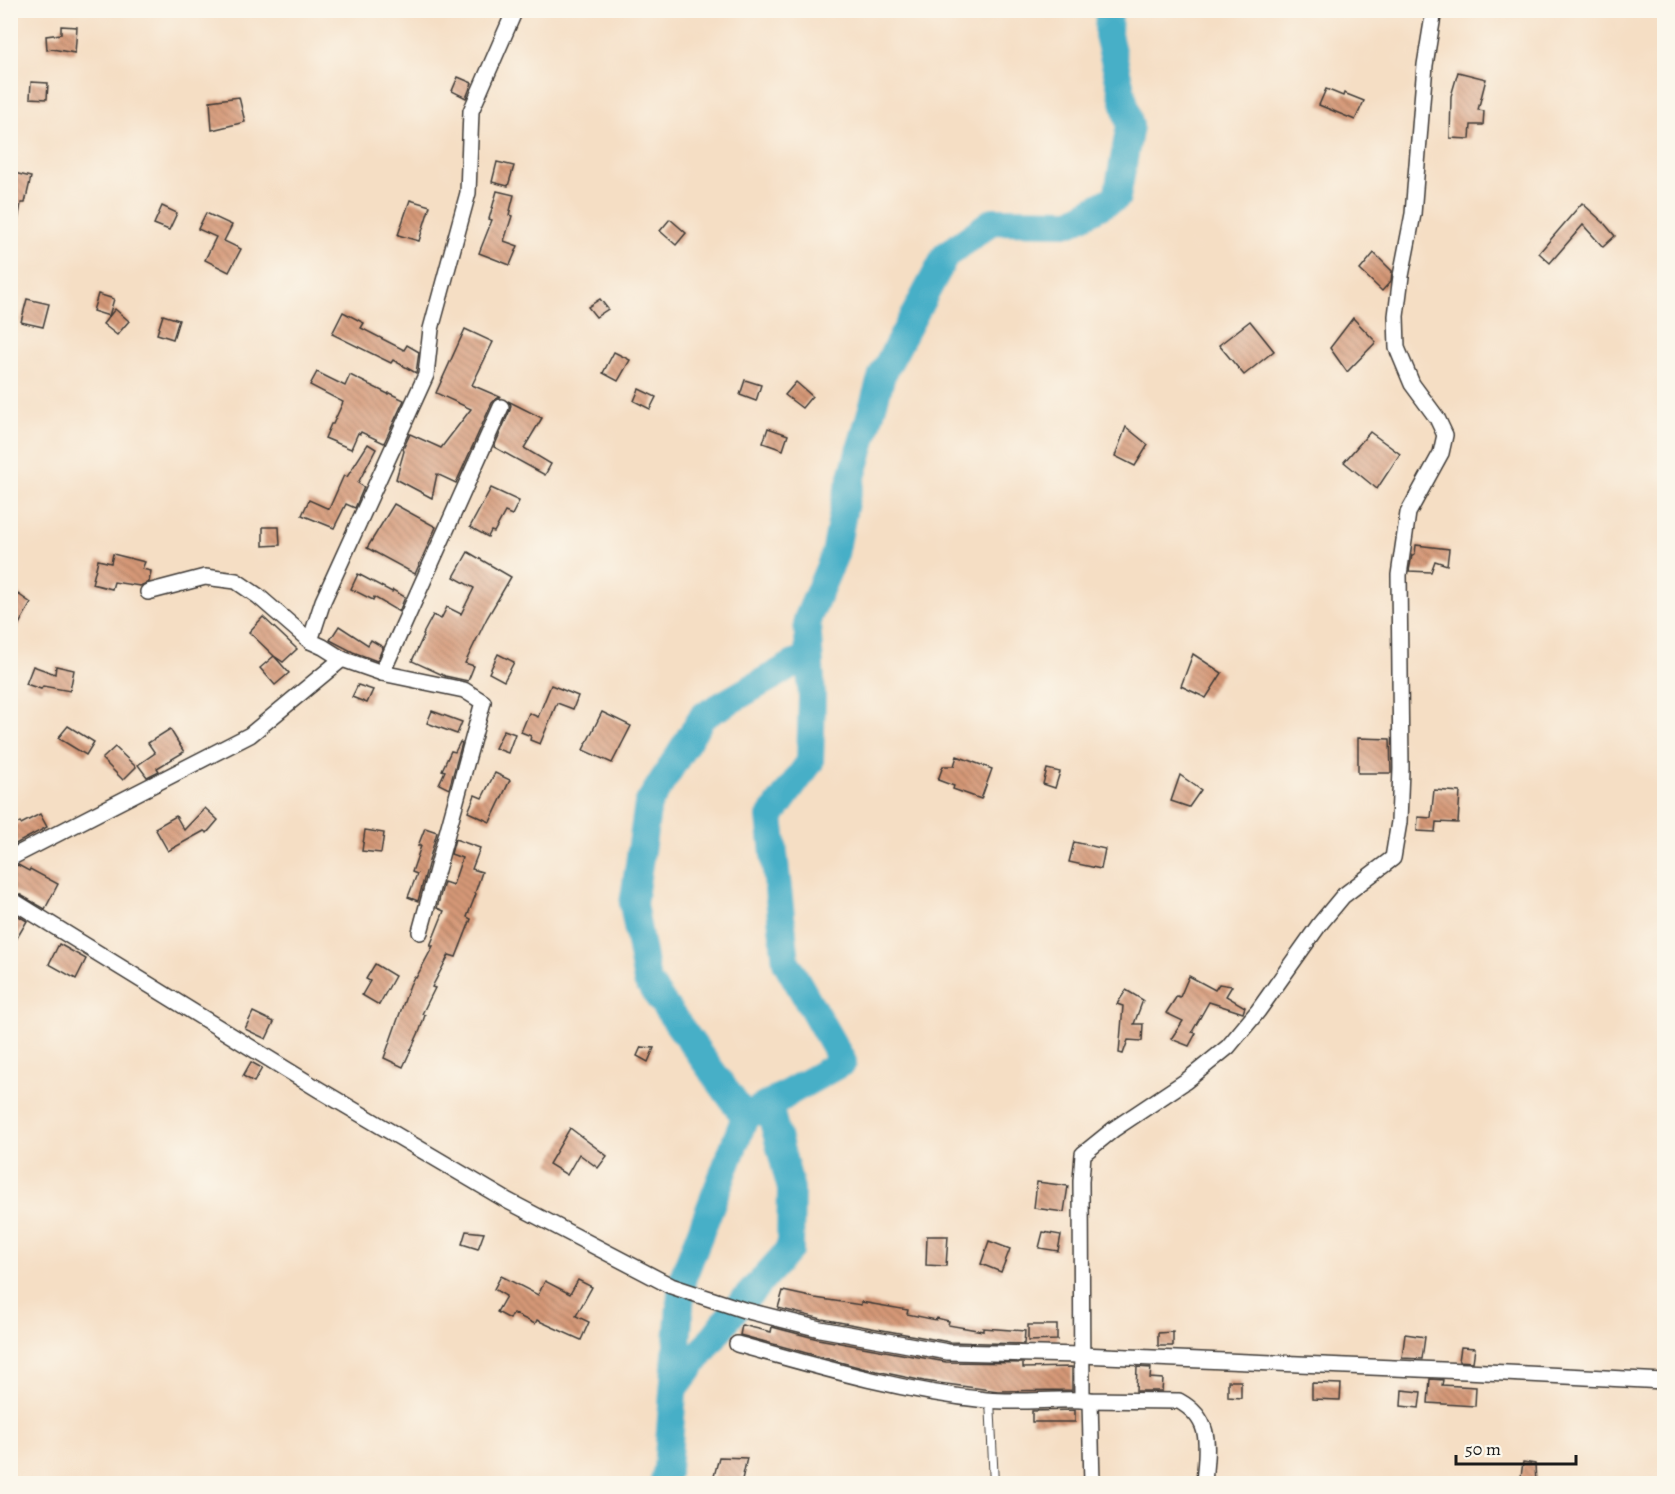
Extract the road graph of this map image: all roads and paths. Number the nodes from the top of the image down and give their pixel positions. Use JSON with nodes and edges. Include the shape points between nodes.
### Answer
{"nodes":[{"id":1,"x":515,"y":10,"type":"edge"},
{"id":2,"x":1434,"y":10,"type":"edge"},
{"id":3,"x":501,"y":407,"type":"dead end"},
{"id":4,"x":148,"y":592,"type":"dead end"},
{"id":5,"x":310,"y":641,"type":"junction"},
{"id":6,"x":342,"y":659,"type":"junction"},
{"id":7,"x":382,"y":673,"type":"junction"},
{"id":8,"x":10,"y":858,"type":"edge"},
{"id":9,"x":10,"y":899,"type":"edge"},
{"id":10,"x":420,"y":932,"type":"dead end"},
{"id":11,"x":736,"y":1344,"type":"dead end"},
{"id":12,"x":1081,"y":1355,"type":"junction"},
{"id":13,"x":1665,"y":1381,"type":"edge"},
{"id":14,"x":990,"y":1400,"type":"junction"},
{"id":15,"x":1086,"y":1400,"type":"junction"},
{"id":16,"x":994,"y":1484,"type":"edge"},
{"id":17,"x":1092,"y":1484,"type":"edge"},
{"id":18,"x":1204,"y":1484,"type":"edge"}],
"edges":[{"from":1,"to":5,"type":"street","via":[[471,111],[468,193],[430,329],[426,375],[323,601]]},
{"from":2,"to":12,"type":"street","via":[[1425,65],[1413,214],[1396,316],[1397,348],[1412,384],[1445,435],[1441,453],[1408,513],[1399,575],[1401,769],[1393,858],[1343,896],[1228,1047],[1083,1154]]},
{"from":3,"to":7,"type":"street"},
{"from":4,"to":5,"type":"street","via":[[205,577],[236,581]]},
{"from":5,"to":6,"type":"street"},
{"from":6,"to":7,"type":"street"},
{"from":6,"to":8,"type":"street","via":[[250,735]]},
{"from":7,"to":10,"type":"street","via":[[465,690],[483,702]]},
{"from":9,"to":12,"type":"street","via":[[508,1201],[671,1286],[820,1329],[948,1352]]},
{"from":11,"to":14,"type":"street","via":[[892,1386]]},
{"from":12,"to":13,"type":"street"},
{"from":12,"to":15,"type":"street"},
{"from":14,"to":15,"type":"street"},
{"from":14,"to":16,"type":"lane"},
{"from":15,"to":17,"type":"street"},
{"from":15,"to":18,"type":"street","via":[[1179,1401],[1191,1408],[1202,1422],[1207,1438]]}]}
